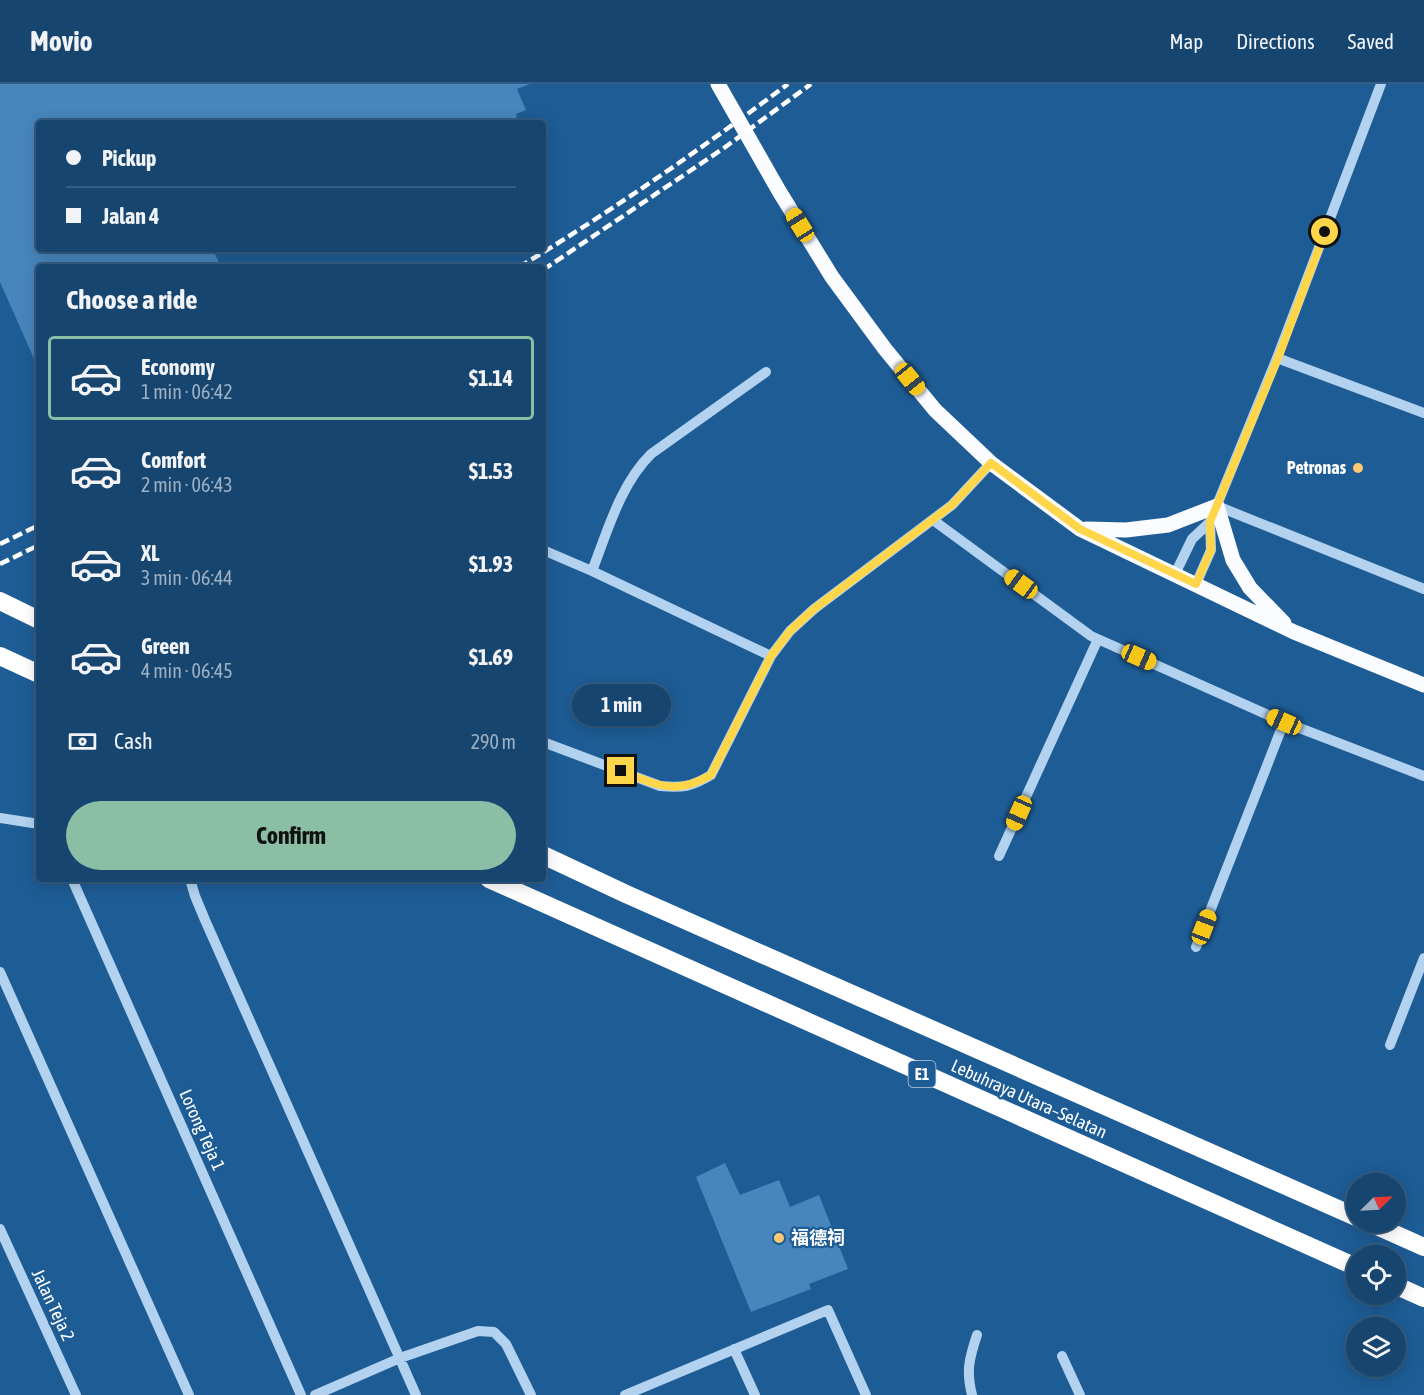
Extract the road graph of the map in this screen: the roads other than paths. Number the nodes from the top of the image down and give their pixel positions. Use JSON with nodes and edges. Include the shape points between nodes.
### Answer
{"nodes":[{"id":1,"x":718,"y":84,"type":"edge"},
{"id":2,"x":1381,"y":84,"type":"edge"},
{"id":3,"x":1278,"y":358,"type":"junction"},
{"id":4,"x":766,"y":372,"type":"dead end"},
{"id":5,"x":1424,"y":413,"type":"edge"},
{"id":6,"x":991,"y":463,"type":"junction"},
{"id":7,"x":1217,"y":506,"type":"junction"},
{"id":8,"x":933,"y":520,"type":"junction"},
{"id":9,"x":1210,"y":522,"type":"junction"},
{"id":10,"x":1080,"y":529,"type":"junction"},
{"id":11,"x":546,"y":551,"type":"edge"},
{"id":12,"x":592,"y":571,"type":"junction"},
{"id":13,"x":1175,"y":574,"type":"junction"},
{"id":14,"x":1196,"y":584,"type":"junction"},
{"id":15,"x":1424,"y":589,"type":"edge"},
{"id":16,"x":0,"y":601,"type":"edge"},
{"id":17,"x":36,"y":619,"type":"edge"},
{"id":18,"x":1294,"y":632,"type":"junction"},
{"id":19,"x":1098,"y":639,"type":"junction"},
{"id":20,"x":0,"y":656,"type":"edge"},
{"id":21,"x":771,"y":656,"type":"junction"},
{"id":22,"x":36,"y":673,"type":"edge"},
{"id":23,"x":1424,"y":686,"type":"edge"},
{"id":24,"x":1284,"y":722,"type":"junction"},
{"id":25,"x":546,"y":743,"type":"edge"},
{"id":26,"x":1424,"y":776,"type":"edge"},
{"id":27,"x":0,"y":818,"type":"edge"},
{"id":28,"x":36,"y":824,"type":"edge"},
{"id":29,"x":546,"y":856,"type":"edge"},
{"id":30,"x":999,"y":856,"type":"dead end"},
{"id":31,"x":73,"y":882,"type":"edge"},
{"id":32,"x":191,"y":882,"type":"edge"},
{"id":33,"x":496,"y":882,"type":"edge"},
{"id":34,"x":1196,"y":947,"type":"dead end"},
{"id":35,"x":1424,"y":958,"type":"edge"},
{"id":36,"x":0,"y":972,"type":"edge"},
{"id":37,"x":1390,"y":1045,"type":"dead end"},
{"id":38,"x":1346,"y":1213,"type":"edge"},
{"id":39,"x":0,"y":1229,"type":"edge"},
{"id":40,"x":1393,"y":1233,"type":"edge"},
{"id":41,"x":1424,"y":1247,"type":"edge"},
{"id":42,"x":1346,"y":1264,"type":"edge"},
{"id":43,"x":1406,"y":1290,"type":"edge"},
{"id":44,"x":1424,"y":1298,"type":"edge"},
{"id":45,"x":977,"y":1335,"type":"dead end"},
{"id":46,"x":734,"y":1349,"type":"junction"},
{"id":47,"x":1062,"y":1356,"type":"dead end"},
{"id":48,"x":399,"y":1358,"type":"junction"},
{"id":49,"x":642,"y":1392,"type":"edge"},
{"id":50,"x":76,"y":1395,"type":"edge"},
{"id":51,"x":189,"y":1395,"type":"edge"},
{"id":52,"x":301,"y":1395,"type":"edge"},
{"id":53,"x":315,"y":1395,"type":"edge"},
{"id":54,"x":416,"y":1395,"type":"edge"},
{"id":55,"x":531,"y":1395,"type":"edge"},
{"id":56,"x":625,"y":1395,"type":"edge"},
{"id":57,"x":755,"y":1395,"type":"edge"},
{"id":58,"x":866,"y":1395,"type":"edge"},
{"id":59,"x":972,"y":1395,"type":"edge"},
{"id":60,"x":1080,"y":1395,"type":"edge"}],
"edges":[{"from":1,"to":6,"type":"main road","via":[[832,277],[935,410]]},
{"from":2,"to":3,"type":"street"},
{"from":3,"to":5,"type":"street"},
{"from":3,"to":7,"type":"street"},
{"from":4,"to":12,"type":"street","via":[[642,463],[624,490]]},
{"from":6,"to":8,"type":"street"},
{"from":6,"to":10,"type":"main road"},
{"from":7,"to":9,"type":"street"},
{"from":7,"to":10,"type":"main road","via":[[1168,525],[1126,530]]},
{"from":7,"to":15,"type":"street"},
{"from":7,"to":18,"type":"main road","via":[[1233,560],[1250,588]]},
{"from":8,"to":19,"type":"street"},
{"from":8,"to":21,"type":"street","via":[[814,609]]},
{"from":9,"to":13,"type":"street","via":[[1192,539]]},
{"from":9,"to":14,"type":"street","via":[[1211,550]]},
{"from":10,"to":13,"type":"main road"},
{"from":11,"to":12,"type":"street"},
{"from":12,"to":21,"type":"street"},
{"from":13,"to":14,"type":"main road"},
{"from":14,"to":18,"type":"main road"},
{"from":16,"to":17,"type":"highway"},
{"from":18,"to":23,"type":"main road"},
{"from":19,"to":24,"type":"street"},
{"from":19,"to":30,"type":"street"},
{"from":20,"to":22,"type":"highway"},
{"from":21,"to":25,"type":"street","via":[[716,767],[711,775],[694,784],[660,786]]},
{"from":24,"to":26,"type":"street"},
{"from":24,"to":34,"type":"street"},
{"from":27,"to":28,"type":"street"},
{"from":29,"to":38,"type":"highway","name":"Lebuhraya Utara–Selatan"},
{"from":31,"to":52,"type":"street","name":"Lorong Teja 1"},
{"from":32,"to":48,"type":"street"},
{"from":33,"to":42,"type":"highway","name":"Lebuhraya Utara–Selatan","number":"E1"},
{"from":35,"to":37,"type":"street"},
{"from":36,"to":51,"type":"street"},
{"from":39,"to":50,"type":"street","name":"Jalan Teja 2"},
{"from":40,"to":41,"type":"highway"},
{"from":43,"to":44,"type":"highway"},
{"from":45,"to":59,"type":"street","via":[[968,1361]]},
{"from":46,"to":49,"type":"street"},
{"from":46,"to":57,"type":"street"},
{"from":46,"to":58,"type":"street","via":[[828,1310]]},
{"from":47,"to":60,"type":"street"},
{"from":48,"to":53,"type":"street"},
{"from":48,"to":54,"type":"street"},
{"from":48,"to":55,"type":"street","via":[[478,1331],[494,1332],[506,1344]]},
{"from":49,"to":56,"type":"street"}]}
